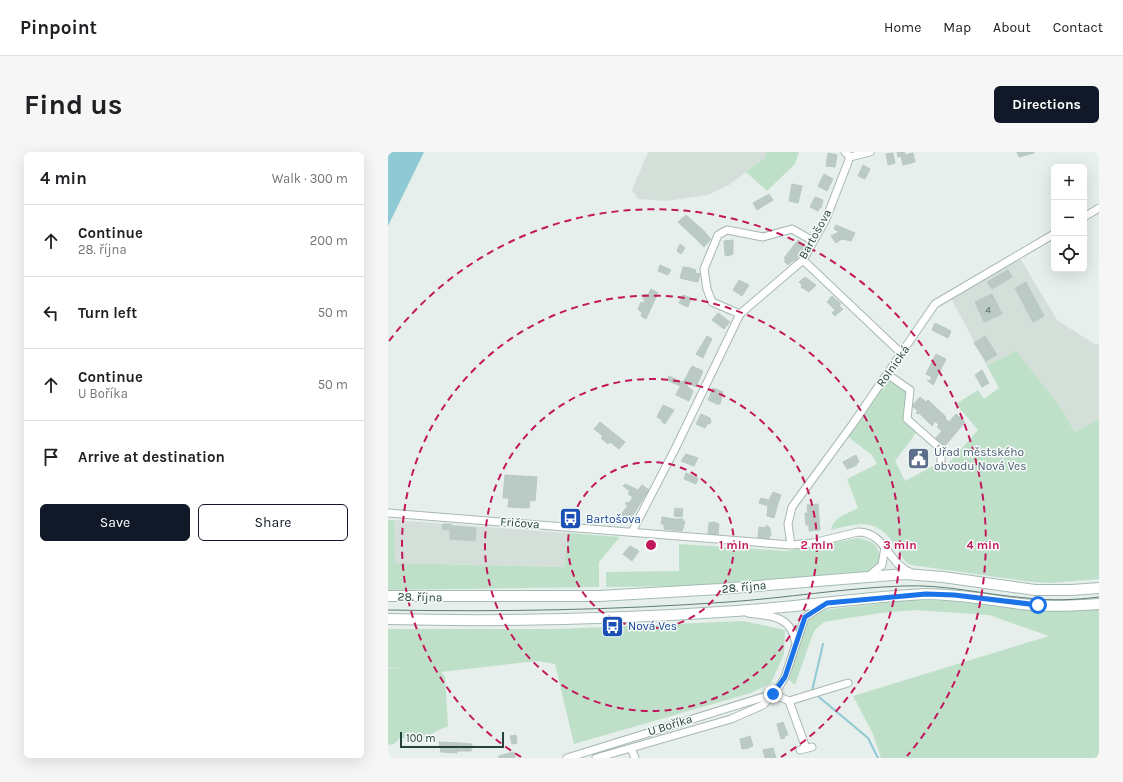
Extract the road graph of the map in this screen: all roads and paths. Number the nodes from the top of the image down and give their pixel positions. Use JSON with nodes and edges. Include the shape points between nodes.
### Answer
{"nodes":[{"id":1,"x":870,"y":152,"type":"edge"},
{"id":2,"x":847,"y":154,"type":"edge"},
{"id":3,"x":1099,"y":208,"type":"edge"},
{"id":4,"x":1087,"y":215,"type":"edge"},
{"id":5,"x":1051,"y":236,"type":"edge"},
{"id":6,"x":813,"y":241,"type":"junction"},
{"id":7,"x":803,"y":260,"type":"junction"},
{"id":8,"x":740,"y":314,"type":"junction"},
{"id":9,"x":902,"y":354,"type":"junction"},
{"id":10,"x":887,"y":374,"type":"junction"},
{"id":11,"x":940,"y":461,"type":"dead end"},
{"id":12,"x":388,"y":513,"type":"edge"},
{"id":13,"x":632,"y":532,"type":"junction"},
{"id":14,"x":791,"y":545,"type":"junction"},
{"id":15,"x":885,"y":547,"type":"junction"},
{"id":16,"x":918,"y":574,"type":"junction"},
{"id":17,"x":868,"y":576,"type":"junction"},
{"id":18,"x":1099,"y":588,"type":"edge"},
{"id":19,"x":388,"y":596,"type":"edge"},
{"id":20,"x":827,"y":603,"type":"junction"},
{"id":21,"x":1099,"y":604,"type":"edge"},
{"id":22,"x":736,"y":611,"type":"junction"},
{"id":23,"x":388,"y":619,"type":"edge"},
{"id":24,"x":795,"y":642,"type":"junction"},
{"id":25,"x":848,"y":683,"type":"dead end"},
{"id":26,"x":773,"y":694,"type":"junction"},
{"id":27,"x":789,"y":701,"type":"junction"},
{"id":28,"x":631,"y":748,"type":"junction"},
{"id":29,"x":806,"y":748,"type":"dead end"},
{"id":30,"x":586,"y":755,"type":"edge"},
{"id":31,"x":568,"y":758,"type":"edge"},
{"id":32,"x":596,"y":758,"type":"edge"},
{"id":33,"x":635,"y":758,"type":"edge"}],
"edges":[{"from":1,"to":2,"type":"street"},
{"from":2,"to":6,"type":"street","name":"Bartošova","via":[[826,219]]},
{"from":3,"to":4,"type":"street"},
{"from":5,"to":9,"type":"street","name":"Rolnická","via":[[935,304]]},
{"from":6,"to":7,"type":"street","name":"Bartošova"},
{"from":6,"to":8,"type":"street","via":[[792,229],[763,237],[727,230],[718,235],[704,269],[707,289],[712,302]]},
{"from":7,"to":8,"type":"street","name":"Bartošova"},
{"from":7,"to":9,"type":"street"},
{"from":8,"to":13,"type":"street","name":"Bartošova"},
{"from":9,"to":10,"type":"street","name":"Rolnická"},
{"from":10,"to":11,"type":"street","via":[[910,390],[907,419],[941,449]]},
{"from":10,"to":14,"type":"street","name":"Rolnická","via":[[792,507],[788,524]]},
{"from":12,"to":13,"type":"street","name":"Fričova"},
{"from":13,"to":14,"type":"street","name":"Fričova"},
{"from":14,"to":15,"type":"street","name":"Fričova","via":[[862,532],[876,538]]},
{"from":15,"to":16,"type":"street","name":"Fričova","via":[[899,566]]},
{"from":15,"to":17,"type":"street","via":[[882,567]]},
{"from":16,"to":17,"type":"main road","name":"28. října"},
{"from":16,"to":18,"type":"main road","name":"28. října","via":[[1035,590]]},
{"from":17,"to":19,"type":"main road","name":"28. října","via":[[727,589],[599,596]]},
{"from":20,"to":21,"type":"main road","name":"28. října","via":[[926,594],[1030,605]]},
{"from":20,"to":22,"type":"main road","name":"28. října"},
{"from":20,"to":24,"type":"street","name":"U Boříka","via":[[805,617]]},
{"from":22,"to":23,"type":"main road","name":"28. října","via":[[562,619]]},
{"from":22,"to":24,"type":"street","via":[[783,620],[792,630]]},
{"from":24,"to":26,"type":"street","name":"U Boříka","via":[[785,677]]},
{"from":25,"to":27,"type":"street"},
{"from":26,"to":27,"type":"street"},
{"from":26,"to":28,"type":"street","name":"U Boříka","via":[[763,705],[746,714]]},
{"from":26,"to":30,"type":"street","name":"U Boříka"},
{"from":27,"to":29,"type":"street"},
{"from":28,"to":32,"type":"street","name":"U Boříka"},
{"from":28,"to":33,"type":"street"},
{"from":30,"to":31,"type":"street","name":"U Boříka"}]}
